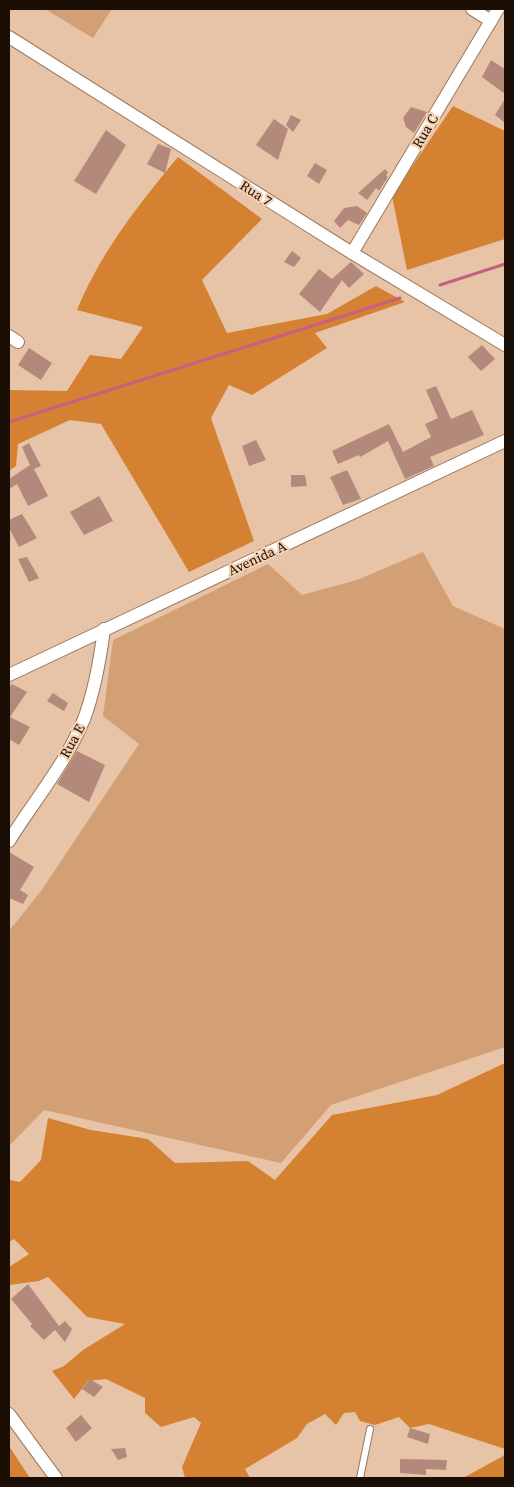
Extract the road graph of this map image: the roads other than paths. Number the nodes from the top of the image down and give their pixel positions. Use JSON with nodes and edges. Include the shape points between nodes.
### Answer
{"nodes":[{"id":1,"x":472,"y":9,"type":"edge"},
{"id":2,"x":498,"y":9,"type":"edge"},
{"id":3,"x":491,"y":21,"type":"junction"},
{"id":4,"x":9,"y":37,"type":"edge"},
{"id":5,"x":352,"y":253,"type":"junction"},
{"id":6,"x":505,"y":345,"type":"edge"},
{"id":7,"x":505,"y":441,"type":"edge"},
{"id":8,"x":104,"y":629,"type":"junction"},
{"id":9,"x":9,"y":675,"type":"edge"},
{"id":10,"x":9,"y":841,"type":"edge"},
{"id":11,"x":9,"y":1414,"type":"edge"},
{"id":12,"x":370,"y":1429,"type":"dead end"},
{"id":13,"x":56,"y":1478,"type":"edge"},
{"id":14,"x":360,"y":1478,"type":"edge"}],
"edges":[{"from":1,"to":3,"type":"street"},
{"from":2,"to":3,"type":"street","name":"Rua C"},
{"from":3,"to":5,"type":"street","name":"Rua C"},
{"from":4,"to":5,"type":"street","name":"Rua 7"},
{"from":5,"to":6,"type":"street","name":"Rua 7"},
{"from":7,"to":8,"type":"street","name":"Avenida A"},
{"from":8,"to":9,"type":"street","name":"Avenida A"},
{"from":8,"to":10,"type":"street","name":"Rua E","via":[[96,681],[84,719],[71,746]]},
{"from":11,"to":13,"type":"street"},
{"from":12,"to":14,"type":"lane"}]}
